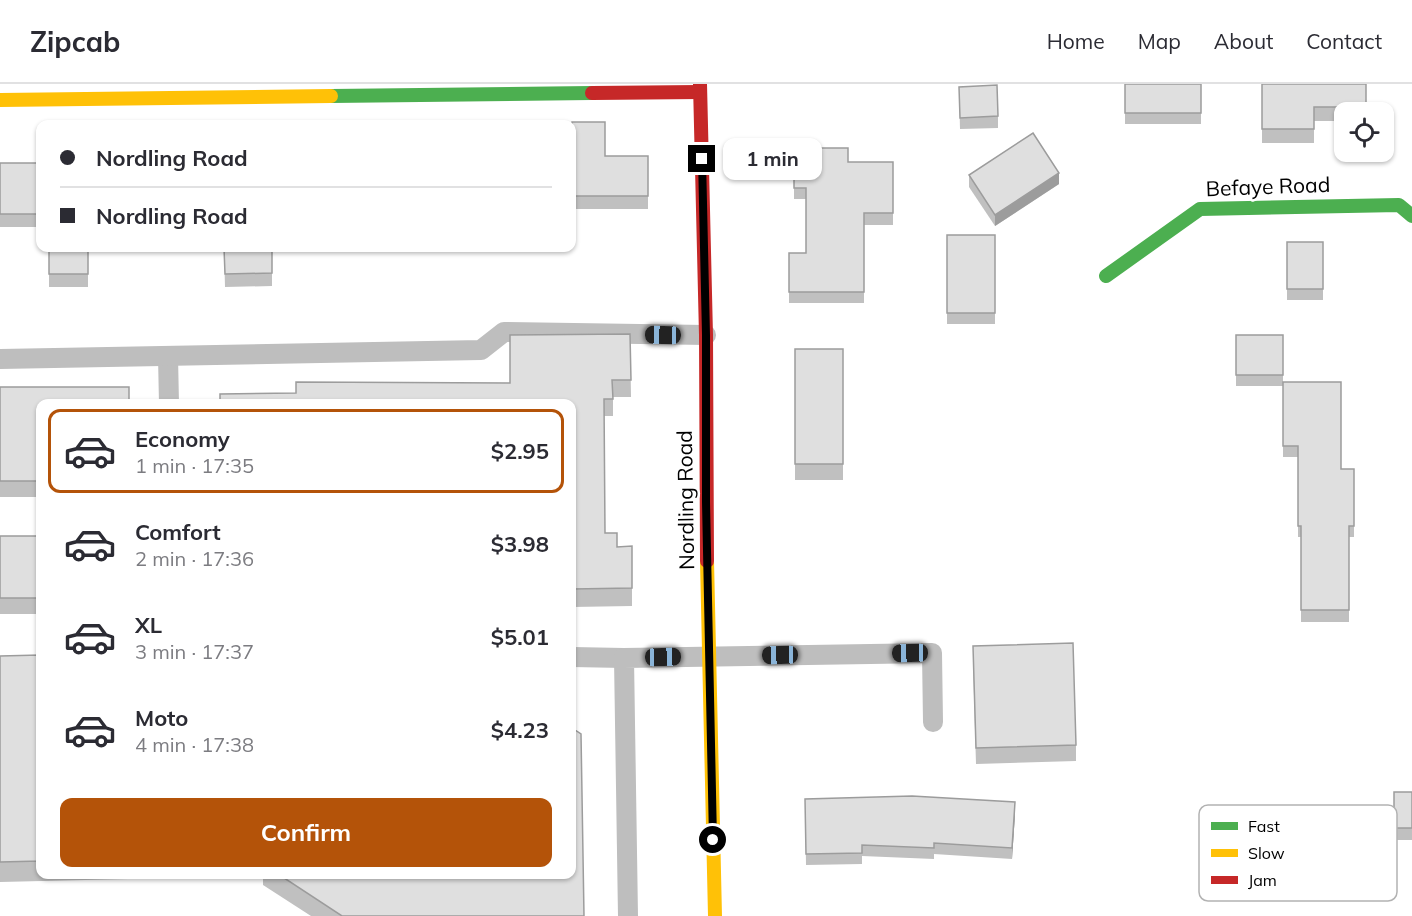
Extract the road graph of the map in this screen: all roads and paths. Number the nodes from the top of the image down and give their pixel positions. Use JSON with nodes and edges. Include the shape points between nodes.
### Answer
{"nodes":[{"id":1,"x":700,"y":88,"type":"edge"},
{"id":2,"x":0,"y":99,"type":"edge"},
{"id":3,"x":1412,"y":216,"type":"edge"},
{"id":4,"x":1106,"y":276,"type":"dead end"},
{"id":5,"x":706,"y":335,"type":"junction"},
{"id":6,"x":168,"y":356,"type":"junction"},
{"id":7,"x":0,"y":359,"type":"edge"},
{"id":8,"x":169,"y":399,"type":"edge"},
{"id":9,"x":576,"y":657,"type":"edge"},
{"id":10,"x":710,"y":657,"type":"junction"},
{"id":11,"x":624,"y":658,"type":"junction"},
{"id":12,"x":933,"y":722,"type":"dead end"},
{"id":13,"x":628,"y":916,"type":"edge"},
{"id":14,"x":715,"y":916,"type":"edge"}],
"edges":[{"from":1,"to":2,"type":"street"},
{"from":1,"to":5,"type":"street","name":"Nordling Road"},
{"from":3,"to":4,"type":"street","name":"Befaye Road","via":[[1399,205],[1200,208]]},
{"from":5,"to":6,"type":"lane","via":[[504,332],[481,350]]},
{"from":5,"to":10,"type":"street","name":"Nordling Road"},
{"from":6,"to":7,"type":"lane"},
{"from":6,"to":8,"type":"lane"},
{"from":9,"to":11,"type":"lane"},
{"from":10,"to":11,"type":"lane"},
{"from":10,"to":12,"type":"lane","via":[[932,653]]},
{"from":10,"to":14,"type":"street","name":"Nordling Road"},
{"from":11,"to":13,"type":"lane"}]}
